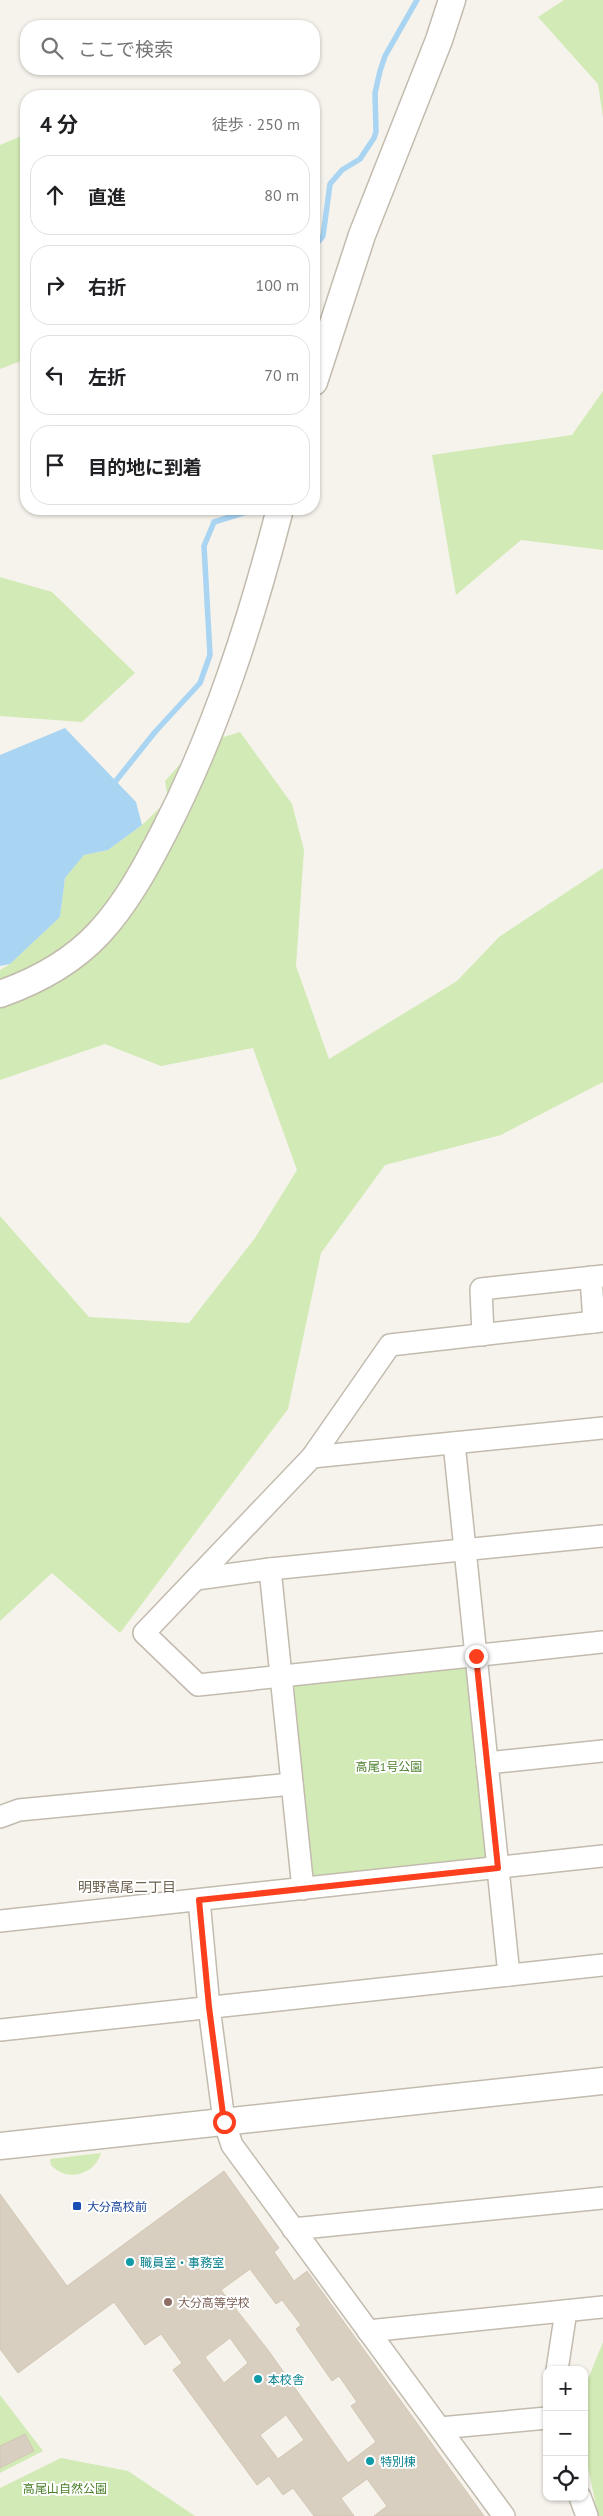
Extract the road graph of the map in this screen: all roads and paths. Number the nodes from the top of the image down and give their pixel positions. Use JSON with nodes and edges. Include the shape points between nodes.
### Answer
{"nodes":[{"id":1,"x":452,"y":0,"type":"edge"},
{"id":2,"x":320,"y":364,"type":"edge"},
{"id":3,"x":278,"y":515,"type":"edge"},
{"id":4,"x":0,"y":994,"type":"edge"},
{"id":5,"x":597,"y":1277,"type":"edge"},
{"id":6,"x":598,"y":1321,"type":"edge"},
{"id":7,"x":483,"y":1335,"type":"junction"},
{"id":8,"x":603,"y":1428,"type":"edge"},
{"id":9,"x":454,"y":1443,"type":"junction"},
{"id":10,"x":312,"y":1457,"type":"junction"},
{"id":11,"x":603,"y":1536,"type":"edge"},
{"id":12,"x":465,"y":1549,"type":"junction"},
{"id":13,"x":270,"y":1569,"type":"junction"},
{"id":14,"x":196,"y":1579,"type":"junction"},
{"id":15,"x":603,"y":1642,"type":"edge"},
{"id":16,"x":476,"y":1656,"type":"junction"},
{"id":17,"x":281,"y":1677,"type":"junction"},
{"id":18,"x":603,"y":1751,"type":"edge"},
{"id":19,"x":487,"y":1763,"type":"junction"},
{"id":20,"x":292,"y":1784,"type":"junction"},
{"id":21,"x":0,"y":1817,"type":"edge"},
{"id":22,"x":603,"y":1856,"type":"edge"},
{"id":23,"x":498,"y":1868,"type":"junction"},
{"id":24,"x":303,"y":1889,"type":"junction"},
{"id":25,"x":199,"y":1900,"type":"junction"},
{"id":26,"x":0,"y":1921,"type":"edge"},
{"id":27,"x":603,"y":1964,"type":"edge"},
{"id":28,"x":509,"y":1975,"type":"junction"},
{"id":29,"x":209,"y":2007,"type":"junction"},
{"id":30,"x":0,"y":2030,"type":"edge"},
{"id":31,"x":603,"y":2081,"type":"edge"},
{"id":32,"x":224,"y":2122,"type":"junction"},
{"id":33,"x":0,"y":2146,"type":"edge"},
{"id":34,"x":603,"y":2198,"type":"edge"},
{"id":35,"x":293,"y":2229,"type":"junction"},
{"id":36,"x":603,"y":2307,"type":"edge"},
{"id":37,"x":566,"y":2311,"type":"junction"},
{"id":38,"x":368,"y":2331,"type":"junction"},
{"id":39,"x":558,"y":2366,"type":"edge"},
{"id":40,"x":543,"y":2418,"type":"edge"},
{"id":41,"x":440,"y":2428,"type":"junction"},
{"id":42,"x":581,"y":2501,"type":"edge"},
{"id":43,"x":504,"y":2516,"type":"edge"},
{"id":44,"x":587,"y":2516,"type":"edge"}],
"edges":[{"from":1,"to":2,"type":"street","via":[[362,235]]},
{"from":3,"to":4,"type":"street","via":[[226,693],[190,778],[148,863],[119,909],[98,934],[48,974]]},
{"from":5,"to":6,"type":"street"},
{"from":5,"to":7,"type":"street","via":[[481,1289]]},
{"from":6,"to":7,"type":"street"},
{"from":7,"to":10,"type":"street","via":[[390,1345]]},
{"from":8,"to":9,"type":"street"},
{"from":9,"to":10,"type":"street"},
{"from":9,"to":12,"type":"street"},
{"from":10,"to":14,"type":"street"},
{"from":11,"to":12,"type":"street"},
{"from":12,"to":13,"type":"street"},
{"from":12,"to":16,"type":"street"},
{"from":13,"to":14,"type":"street"},
{"from":13,"to":17,"type":"street"},
{"from":14,"to":17,"type":"street","via":[[144,1632],[198,1685]]},
{"from":15,"to":16,"type":"street"},
{"from":16,"to":17,"type":"street"},
{"from":16,"to":19,"type":"street"},
{"from":17,"to":20,"type":"street"},
{"from":18,"to":19,"type":"street"},
{"from":19,"to":23,"type":"street"},
{"from":20,"to":21,"type":"street","via":[[19,1810]]},
{"from":20,"to":24,"type":"street"},
{"from":22,"to":23,"type":"street"},
{"from":23,"to":24,"type":"street"},
{"from":23,"to":28,"type":"street"},
{"from":24,"to":25,"type":"street"},
{"from":25,"to":26,"type":"street"},
{"from":25,"to":29,"type":"street"},
{"from":27,"to":28,"type":"street"},
{"from":28,"to":29,"type":"street"},
{"from":29,"to":30,"type":"street"},
{"from":29,"to":32,"type":"street"},
{"from":31,"to":32,"type":"street"},
{"from":32,"to":33,"type":"street"},
{"from":32,"to":35,"type":"street","via":[[232,2145]]},
{"from":34,"to":35,"type":"street"},
{"from":35,"to":38,"type":"street"},
{"from":36,"to":37,"type":"street"},
{"from":37,"to":38,"type":"street"},
{"from":37,"to":39,"type":"street"},
{"from":38,"to":41,"type":"street"},
{"from":40,"to":41,"type":"street"},
{"from":41,"to":43,"type":"street"},
{"from":42,"to":44,"type":"street"}]}
